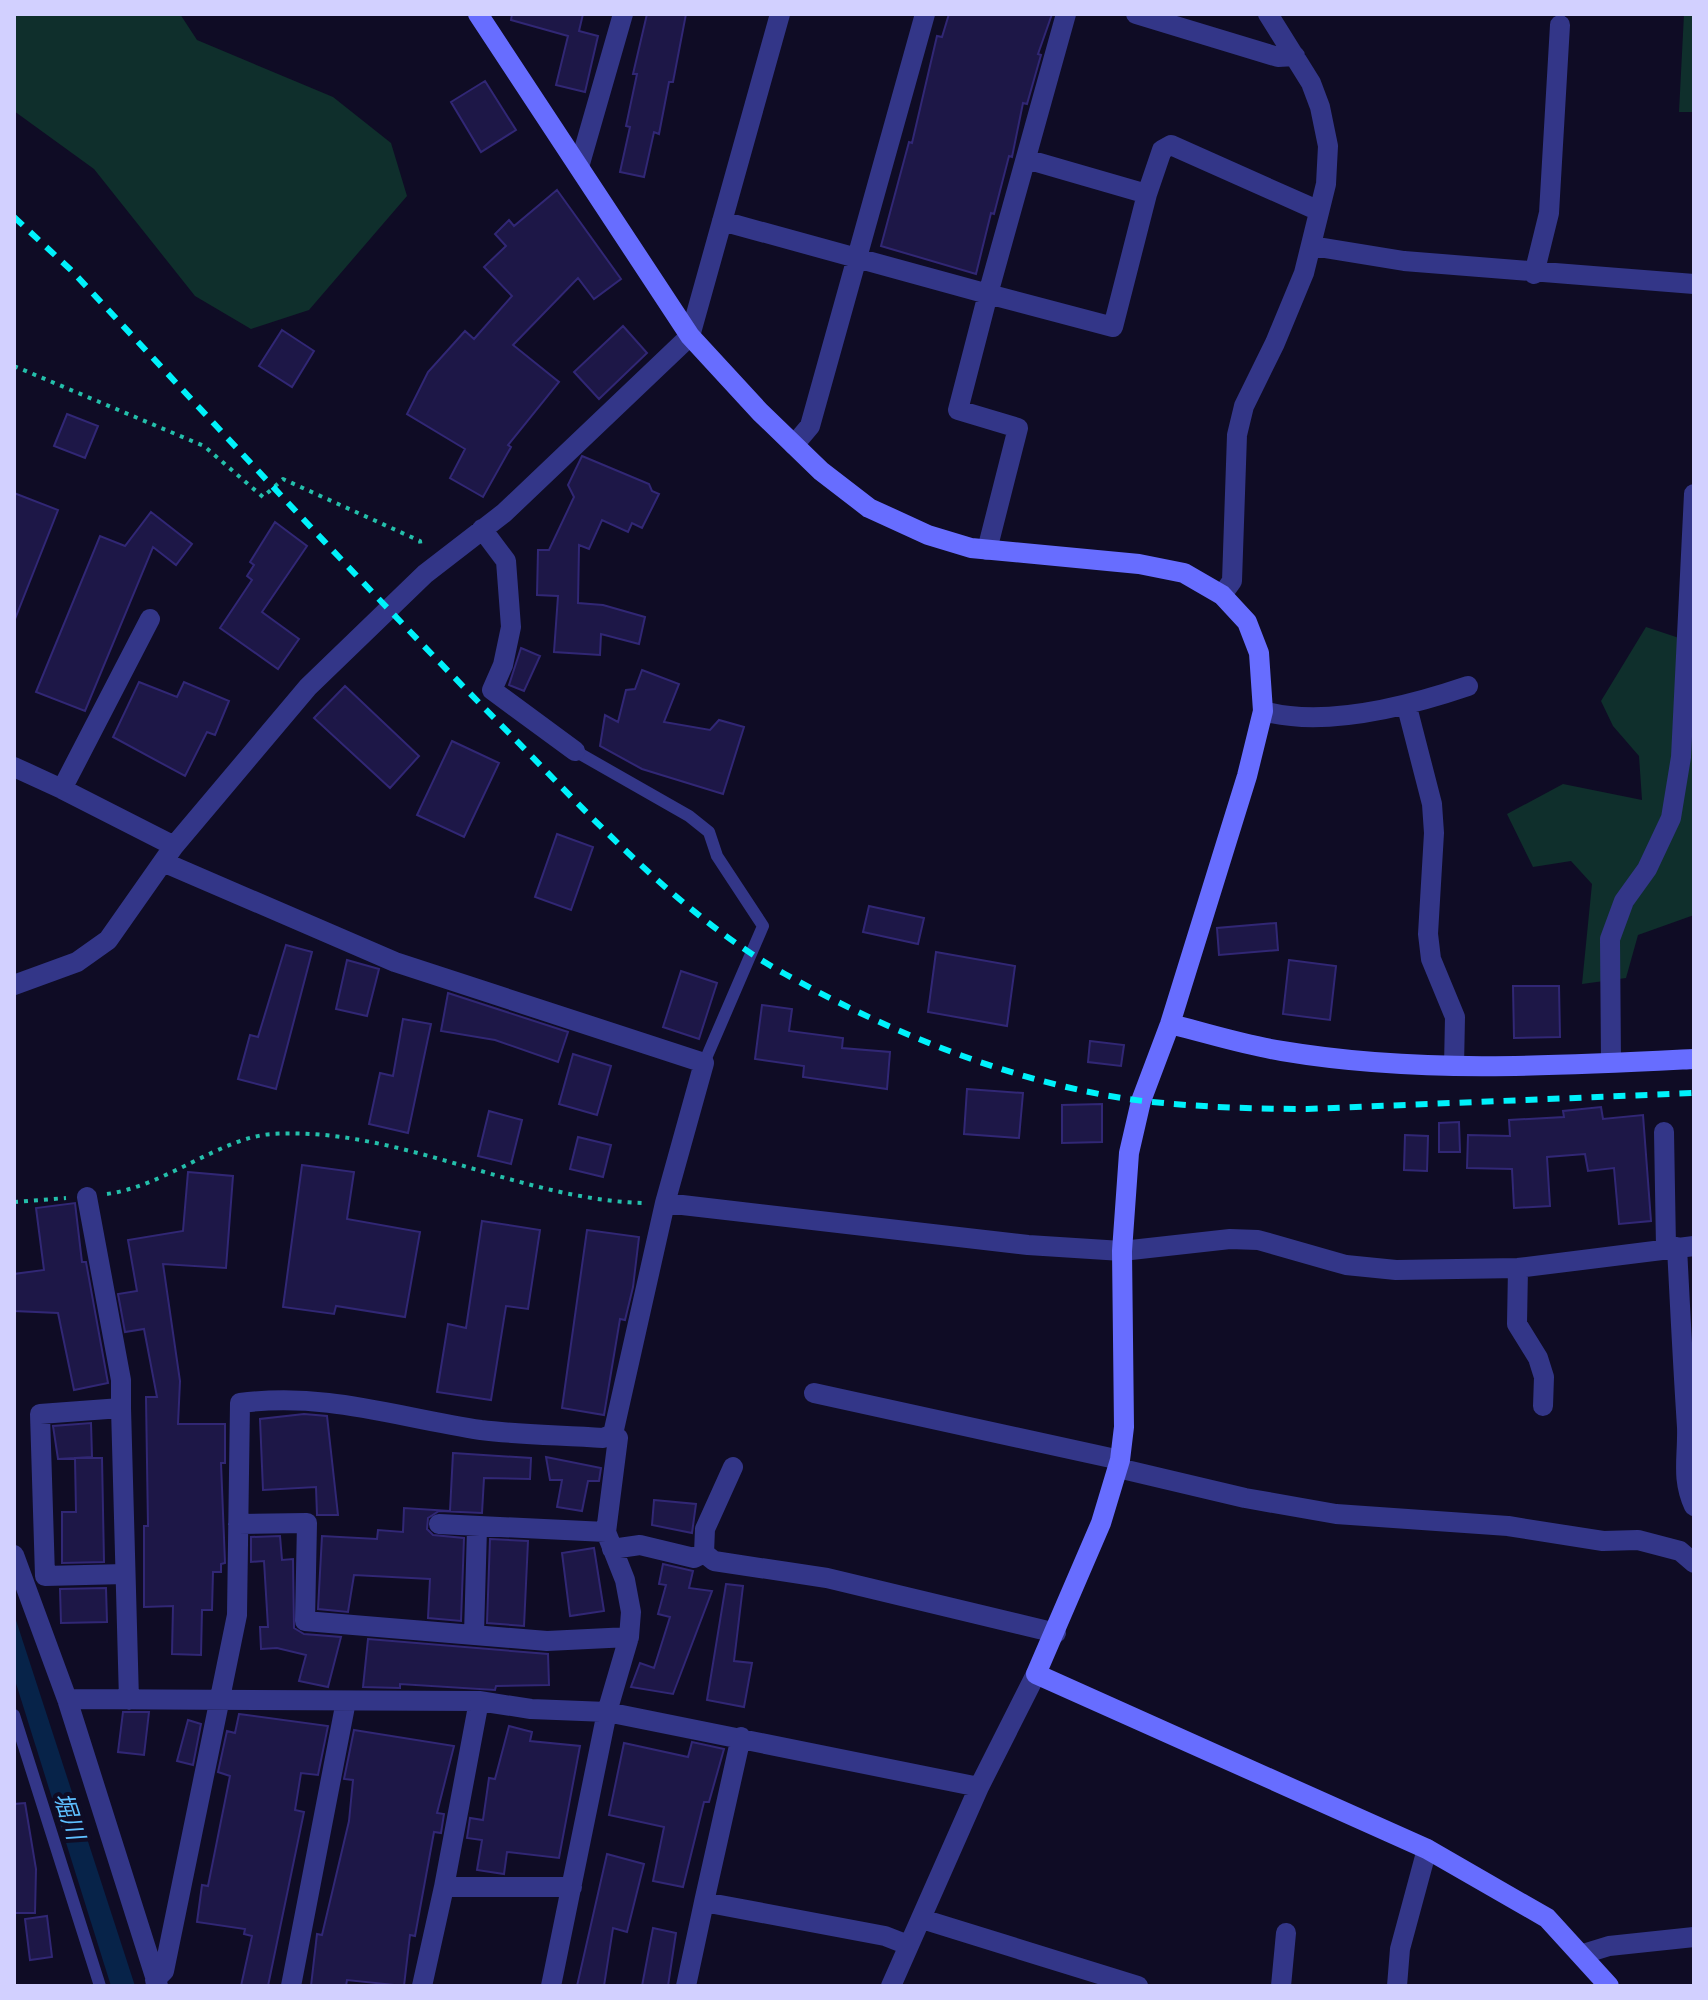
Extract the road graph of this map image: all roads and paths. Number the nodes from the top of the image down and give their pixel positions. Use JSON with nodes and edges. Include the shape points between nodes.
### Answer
{"nodes":[{"id":1,"x":478,"y":14,"type":"edge"},
{"id":2,"x":623,"y":14,"type":"edge"},
{"id":3,"x":780,"y":14,"type":"edge"},
{"id":4,"x":925,"y":14,"type":"edge"},
{"id":5,"x":1066,"y":14,"type":"edge"},
{"id":6,"x":1136,"y":14,"type":"edge"},
{"id":7,"x":1268,"y":14,"type":"edge"},
{"id":8,"x":1560,"y":25,"type":"dead end"},
{"id":9,"x":1295,"y":56,"type":"junction"},
{"id":10,"x":1026,"y":159,"type":"junction"},
{"id":11,"x":579,"y":167,"type":"junction"},
{"id":12,"x":1147,"y":194,"type":"junction"},
{"id":13,"x":1317,"y":210,"type":"junction"},
{"id":14,"x":722,"y":221,"type":"junction"},
{"id":15,"x":1312,"y":246,"type":"junction"},
{"id":16,"x":857,"y":258,"type":"junction"},
{"id":17,"x":1534,"y":274,"type":"junction"},
{"id":18,"x":1694,"y":284,"type":"edge"},
{"id":19,"x":988,"y":294,"type":"junction"},
{"id":20,"x":690,"y":336,"type":"junction"},
{"id":21,"x":14,"y":366,"type":"edge"},
{"id":22,"x":794,"y":445,"type":"junction"},
{"id":23,"x":1694,"y":494,"type":"edge"},
{"id":24,"x":482,"y":529,"type":"junction"},
{"id":25,"x":987,"y":550,"type":"junction"},
{"id":26,"x":425,"y":574,"type":"junction"},
{"id":27,"x":1222,"y":595,"type":"junction"},
{"id":28,"x":150,"y":619,"type":"dead end"},
{"id":29,"x":1468,"y":686,"type":"dead end"},
{"id":30,"x":1407,"y":707,"type":"junction"},
{"id":31,"x":1263,"y":711,"type":"junction"},
{"id":32,"x":575,"y":751,"type":"joint"},
{"id":33,"x":14,"y":767,"type":"edge"},
{"id":34,"x":62,"y":789,"type":"junction"},
{"id":35,"x":168,"y":854,"type":"junction"},
{"id":36,"x":14,"y":985,"type":"edge"},
{"id":37,"x":1170,"y":1024,"type":"junction"},
{"id":38,"x":1694,"y":1059,"type":"edge"},
{"id":39,"x":1611,"y":1062,"type":"junction"},
{"id":40,"x":704,"y":1063,"type":"junction"},
{"id":41,"x":1454,"y":1066,"type":"junction"},
{"id":42,"x":1664,"y":1132,"type":"dead end"},
{"id":43,"x":87,"y":1197,"type":"junction"},
{"id":44,"x":14,"y":1202,"type":"edge"},
{"id":45,"x":665,"y":1203,"type":"junction"},
{"id":46,"x":1679,"y":1247,"type":"edge"},
{"id":47,"x":1122,"y":1251,"type":"junction"},
{"id":48,"x":1518,"y":1268,"type":"junction"},
{"id":49,"x":814,"y":1393,"type":"dead end"},
{"id":50,"x":1543,"y":1406,"type":"dead end"},
{"id":51,"x":121,"y":1408,"type":"junction"},
{"id":52,"x":613,"y":1434,"type":"junction"},
{"id":53,"x":1690,"y":1437,"type":"edge"},
{"id":54,"x":1119,"y":1464,"type":"junction"},
{"id":55,"x":733,"y":1467,"type":"dead end"},
{"id":56,"x":1694,"y":1506,"type":"edge"},
{"id":57,"x":238,"y":1524,"type":"junction"},
{"id":58,"x":439,"y":1524,"type":"dead end"},
{"id":59,"x":477,"y":1528,"type":"junction"},
{"id":60,"x":609,"y":1540,"type":"junction"},
{"id":61,"x":704,"y":1553,"type":"junction"},
{"id":62,"x":14,"y":1555,"type":"edge"},
{"id":63,"x":1694,"y":1561,"type":"edge"},
{"id":64,"x":125,"y":1574,"type":"junction"},
{"id":65,"x":1056,"y":1633,"type":"junction"},
{"id":66,"x":474,"y":1634,"type":"junction"},
{"id":67,"x":629,"y":1637,"type":"junction"},
{"id":68,"x":1036,"y":1674,"type":"junction"},
{"id":69,"x":67,"y":1699,"type":"junction"},
{"id":70,"x":129,"y":1700,"type":"junction"},
{"id":71,"x":218,"y":1701,"type":"junction"},
{"id":72,"x":346,"y":1701,"type":"junction"},
{"id":73,"x":479,"y":1701,"type":"junction"},
{"id":74,"x":607,"y":1712,"type":"junction"},
{"id":75,"x":14,"y":1715,"type":"edge"},
{"id":76,"x":741,"y":1737,"type":"junction"},
{"id":77,"x":979,"y":1787,"type":"junction"},
{"id":78,"x":1427,"y":1849,"type":"junction"},
{"id":79,"x":444,"y":1887,"type":"junction"},
{"id":80,"x":572,"y":1887,"type":"junction"},
{"id":81,"x":704,"y":1902,"type":"junction"},
{"id":82,"x":922,"y":1919,"type":"junction"},
{"id":83,"x":1286,"y":1933,"type":"dead end"},
{"id":84,"x":1694,"y":1937,"type":"edge"},
{"id":85,"x":908,"y":1945,"type":"junction"},
{"id":86,"x":1583,"y":1954,"type":"junction"},
{"id":87,"x":156,"y":1983,"type":"edge"},
{"id":88,"x":100,"y":1986,"type":"edge"},
{"id":89,"x":291,"y":1986,"type":"edge"},
{"id":90,"x":422,"y":1986,"type":"edge"},
{"id":91,"x":551,"y":1986,"type":"edge"},
{"id":92,"x":686,"y":1986,"type":"edge"},
{"id":93,"x":891,"y":1986,"type":"edge"},
{"id":94,"x":1138,"y":1986,"type":"edge"},
{"id":95,"x":1281,"y":1986,"type":"edge"},
{"id":96,"x":1397,"y":1986,"type":"edge"},
{"id":97,"x":1609,"y":1986,"type":"edge"}],
"edges":[{"from":1,"to":11,"type":"street"},
{"from":2,"to":11,"type":"street"},
{"from":3,"to":14,"type":"street"},
{"from":4,"to":16,"type":"street"},
{"from":5,"to":10,"type":"street"},
{"from":6,"to":9,"type":"street","via":[[1278,57]]},
{"from":7,"to":9,"type":"street"},
{"from":8,"to":17,"type":"street","via":[[1549,213]]},
{"from":9,"to":13,"type":"street","via":[[1320,107],[1328,146],[1326,184]]},
{"from":10,"to":12,"type":"street"},
{"from":10,"to":19,"type":"street"},
{"from":11,"to":20,"type":"street"},
{"from":12,"to":13,"type":"street","via":[[1162,150],[1171,145]]},
{"from":12,"to":19,"type":"street","via":[[1113,327]]},
{"from":13,"to":15,"type":"street"},
{"from":14,"to":16,"type":"street"},
{"from":14,"to":20,"type":"street"},
{"from":15,"to":17,"type":"street"},
{"from":15,"to":27,"type":"street","via":[[1244,406],[1235,463],[1232,581]]},
{"from":16,"to":19,"type":"street"},
{"from":16,"to":22,"type":"street","via":[[810,426]]},
{"from":17,"to":18,"type":"street"},
{"from":19,"to":25,"type":"street","via":[[958,410],[1018,428]]},
{"from":20,"to":22,"type":"street"},
{"from":20,"to":24,"type":"street"},
{"from":21,"to":26,"type":"path","via":[[204,446],[263,497],[283,479],[420,541]]},
{"from":22,"to":25,"type":"street","via":[[869,508],[928,535]]},
{"from":23,"to":39,"type":"street","via":[[1681,757],[1671,818],[1647,869],[1624,901],[1610,939]]},
{"from":24,"to":26,"type":"street"},
{"from":24,"to":32,"type":"street","via":[[506,561],[511,627],[492,690]]},
{"from":25,"to":27,"type":"street","via":[[1139,564],[1184,573]]},
{"from":26,"to":35,"type":"street","via":[[308,687]]},
{"from":27,"to":31,"type":"street","via":[[1247,622],[1259,653]]},
{"from":28,"to":34,"type":"street"},
{"from":29,"to":30,"type":"street"},
{"from":30,"to":31,"type":"street","via":[[1282,716]]},
{"from":30,"to":41,"type":"street","via":[[1432,804],[1429,947],[1455,1017]]},
{"from":31,"to":37,"type":"street"},
{"from":32,"to":40,"type":"lane","via":[[709,832],[717,856],[763,926]]},
{"from":33,"to":34,"type":"street"},
{"from":34,"to":35,"type":"street"},
{"from":35,"to":36,"type":"street","via":[[108,940],[77,962]]},
{"from":35,"to":40,"type":"street","via":[[395,962]]},
{"from":37,"to":41,"type":"street","via":[[1281,1051]]},
{"from":37,"to":47,"type":"street","via":[[1141,1101],[1129,1153]]},
{"from":38,"to":39,"type":"street"},
{"from":39,"to":41,"type":"street"},
{"from":40,"to":45,"type":"street"},
{"from":42,"to":46,"type":"street"},
{"from":43,"to":44,"type":"path"},
{"from":43,"to":45,"type":"path","via":[[151,1184],[268,1134],[316,1133],[360,1139],[612,1202]]},
{"from":43,"to":51,"type":"street","via":[[121,1380]]},
{"from":45,"to":47,"type":"street"},
{"from":45,"to":52,"type":"street"},
{"from":46,"to":48,"type":"street"},
{"from":46,"to":53,"type":"street"},
{"from":47,"to":48,"type":"street","via":[[1258,1240],[1346,1265]]},
{"from":47,"to":54,"type":"street","via":[[1124,1427]]},
{"from":48,"to":50,"type":"street","via":[[1517,1324],[1538,1358]]},
{"from":49,"to":54,"type":"street"},
{"from":51,"to":64,"type":"street"},
{"from":51,"to":64,"type":"street","via":[[40,1414],[45,1576]]},
{"from":52,"to":57,"type":"street","via":[[603,1438],[483,1430],[339,1401],[280,1398],[240,1403]]},
{"from":52,"to":60,"type":"street","via":[[618,1438]]},
{"from":53,"to":56,"type":"street","via":[[1685,1486]]},
{"from":54,"to":63,"type":"street","via":[[1245,1498],[1336,1514],[1638,1540],[1680,1551]]},
{"from":54,"to":65,"type":"street"},
{"from":55,"to":61,"type":"street","via":[[705,1529]]},
{"from":57,"to":66,"type":"street","via":[[307,1523],[305,1621]]},
{"from":57,"to":71,"type":"street","via":[[237,1615]]},
{"from":58,"to":59,"type":"street"},
{"from":59,"to":60,"type":"street"},
{"from":59,"to":66,"type":"street"},
{"from":60,"to":61,"type":"street","via":[[694,1558]]},
{"from":60,"to":67,"type":"street","via":[[625,1580]]},
{"from":61,"to":65,"type":"street","via":[[714,1561],[827,1578]]},
{"from":62,"to":69,"type":"street"},
{"from":64,"to":70,"type":"street"},
{"from":65,"to":68,"type":"street"},
{"from":66,"to":67,"type":"street","via":[[547,1641]]},
{"from":67,"to":74,"type":"street"},
{"from":68,"to":77,"type":"street"},
{"from":68,"to":78,"type":"street"},
{"from":69,"to":70,"type":"street"},
{"from":69,"to":87,"type":"street"},
{"from":70,"to":71,"type":"street"},
{"from":71,"to":72,"type":"street"},
{"from":71,"to":87,"type":"street","via":[[164,1971]]},
{"from":72,"to":73,"type":"street"},
{"from":72,"to":89,"type":"street"},
{"from":73,"to":74,"type":"street"},
{"from":73,"to":79,"type":"street"},
{"from":74,"to":76,"type":"street"},
{"from":74,"to":80,"type":"street"},
{"from":75,"to":88,"type":"lane"},
{"from":76,"to":77,"type":"street"},
{"from":76,"to":81,"type":"street"},
{"from":77,"to":82,"type":"street"},
{"from":78,"to":86,"type":"street","via":[[1547,1918]]},
{"from":78,"to":96,"type":"street","via":[[1400,1949]]},
{"from":79,"to":80,"type":"street"},
{"from":79,"to":90,"type":"street"},
{"from":80,"to":91,"type":"street"},
{"from":81,"to":85,"type":"street","via":[[885,1936]]},
{"from":81,"to":92,"type":"street"},
{"from":82,"to":85,"type":"street"},
{"from":82,"to":94,"type":"street"},
{"from":83,"to":95,"type":"street"},
{"from":84,"to":86,"type":"street"},
{"from":85,"to":93,"type":"street"},
{"from":86,"to":97,"type":"street"}]}
